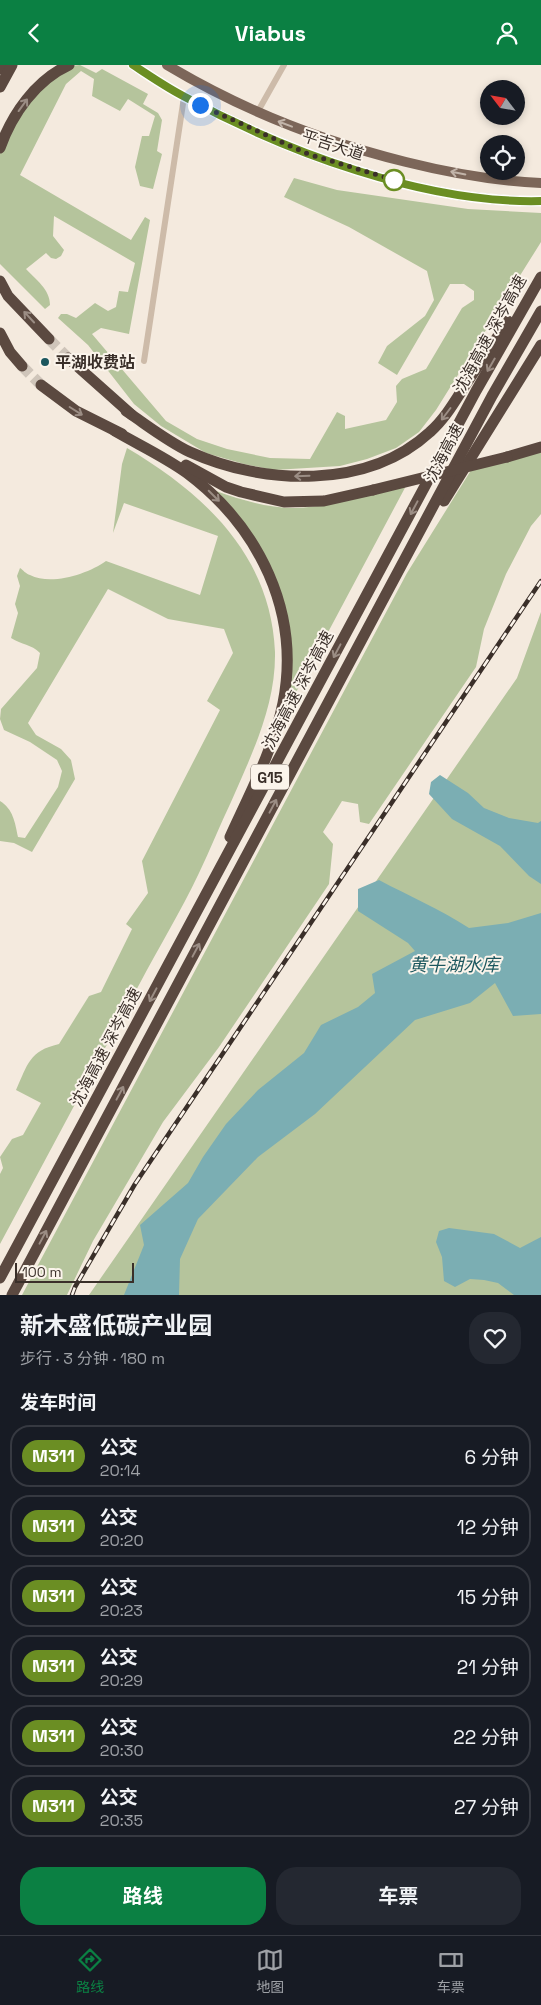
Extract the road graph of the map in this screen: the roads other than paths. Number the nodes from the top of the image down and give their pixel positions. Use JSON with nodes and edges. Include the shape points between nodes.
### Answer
{"nodes":[{"id":1,"x":2,"y":65,"type":"edge"},
{"id":2,"x":12,"y":65,"type":"edge"},
{"id":3,"x":69,"y":65,"type":"edge"},
{"id":4,"x":133,"y":65,"type":"edge"},
{"id":5,"x":167,"y":65,"type":"edge"},
{"id":6,"x":284,"y":65,"type":"edge"},
{"id":7,"x":0,"y":69,"type":"edge"},
{"id":8,"x":0,"y":87,"type":"edge"},
{"id":9,"x":184,"y":97,"type":"junction"},
{"id":10,"x":257,"y":113,"type":"junction"},
{"id":11,"x":0,"y":148,"type":"edge"},
{"id":12,"x":541,"y":183,"type":"edge"},
{"id":13,"x":541,"y":201,"type":"edge"},
{"id":14,"x":541,"y":272,"type":"edge"},
{"id":15,"x":541,"y":277,"type":"edge"},
{"id":16,"x":0,"y":279,"type":"edge"},
{"id":17,"x":541,"y":311,"type":"edge"},
{"id":18,"x":0,"y":333,"type":"edge"},
{"id":19,"x":49,"y":339,"type":"tunnel mouth"},
{"id":20,"x":541,"y":345,"type":"edge"},
{"id":21,"x":68,"y":358,"type":"tunnel mouth"},
{"id":22,"x":144,"y":361,"type":"dead end"},
{"id":23,"x":22,"y":366,"type":"tunnel mouth"},
{"id":24,"x":41,"y":385,"type":"tunnel mouth"},
{"id":25,"x":126,"y":411,"type":"junction"},
{"id":26,"x":115,"y":431,"type":"junction"},
{"id":27,"x":541,"y":439,"type":"edge"},
{"id":28,"x":541,"y":447,"type":"edge"},
{"id":29,"x":509,"y":453,"type":"junction"},
{"id":30,"x":375,"y":486,"type":"junction"},
{"id":31,"x":376,"y":611,"type":"junction"},
{"id":32,"x":162,"y":977,"type":"junction"},
{"id":33,"x":0,"y":1278,"type":"edge"},
{"id":34,"x":12,"y":1295,"type":"edge"}],
"edges":[{"from":1,"to":7,"type":"highway"},
{"from":2,"to":8,"type":"highway"},
{"from":11,"to":3,"type":"highway","one_way":true,"via":[[30,96],[57,70]]},
{"from":4,"to":9,"type":"main road","name":"平吉大道"},
{"from":5,"to":10,"type":"main road","name":"平吉大道"},
{"from":6,"to":10,"type":"street"},
{"from":9,"to":13,"type":"main road","name":"平吉大道","via":[[308,154],[387,178],[475,198]]},
{"from":9,"to":22,"type":"street"},
{"from":12,"to":10,"type":"main road","name":"平吉大道","one_way":true,"via":[[479,177],[361,151]]},
{"from":14,"to":25,"type":"highway","one_way":true,"via":[[439,423],[418,442],[379,463],[350,471],[302,476],[238,469],[190,452]]},
{"from":15,"to":32,"type":"highway","name":"沈海高速 深岑高速","number":"G15","one_way":true},
{"from":19,"to":16,"type":"highway","one_way":true,"via":[[8,296]]},
{"from":17,"to":31,"type":"highway","name":"沈海高速","number":"G15"},
{"from":18,"to":23,"type":"highway"},
{"from":20,"to":31,"type":"highway"},
{"from":21,"to":25,"type":"highway"},
{"from":24,"to":26,"type":"highway","one_way":true,"via":[[76,411]]},
{"from":25,"to":30,"type":"highway","via":[[171,448],[244,486],[301,496]]},
{"from":26,"to":30,"type":"highway","via":[[226,487],[263,498],[300,503],[324,501]]},
{"from":26,"to":32,"type":"highway","one_way":true,"via":[[180,468],[234,516],[255,547],[276,588],[286,637],[286,683],[277,727],[244,807]]},
{"from":27,"to":29,"type":"highway"},
{"from":28,"to":29,"type":"highway"},
{"from":29,"to":30,"type":"highway"},
{"from":34,"to":31,"type":"highway","name":"沈海高速 深岑高速","number":"G15","one_way":true},
{"from":32,"to":33,"type":"highway","name":"沈海高速 深岑高速","number":"G15","one_way":true}]}
